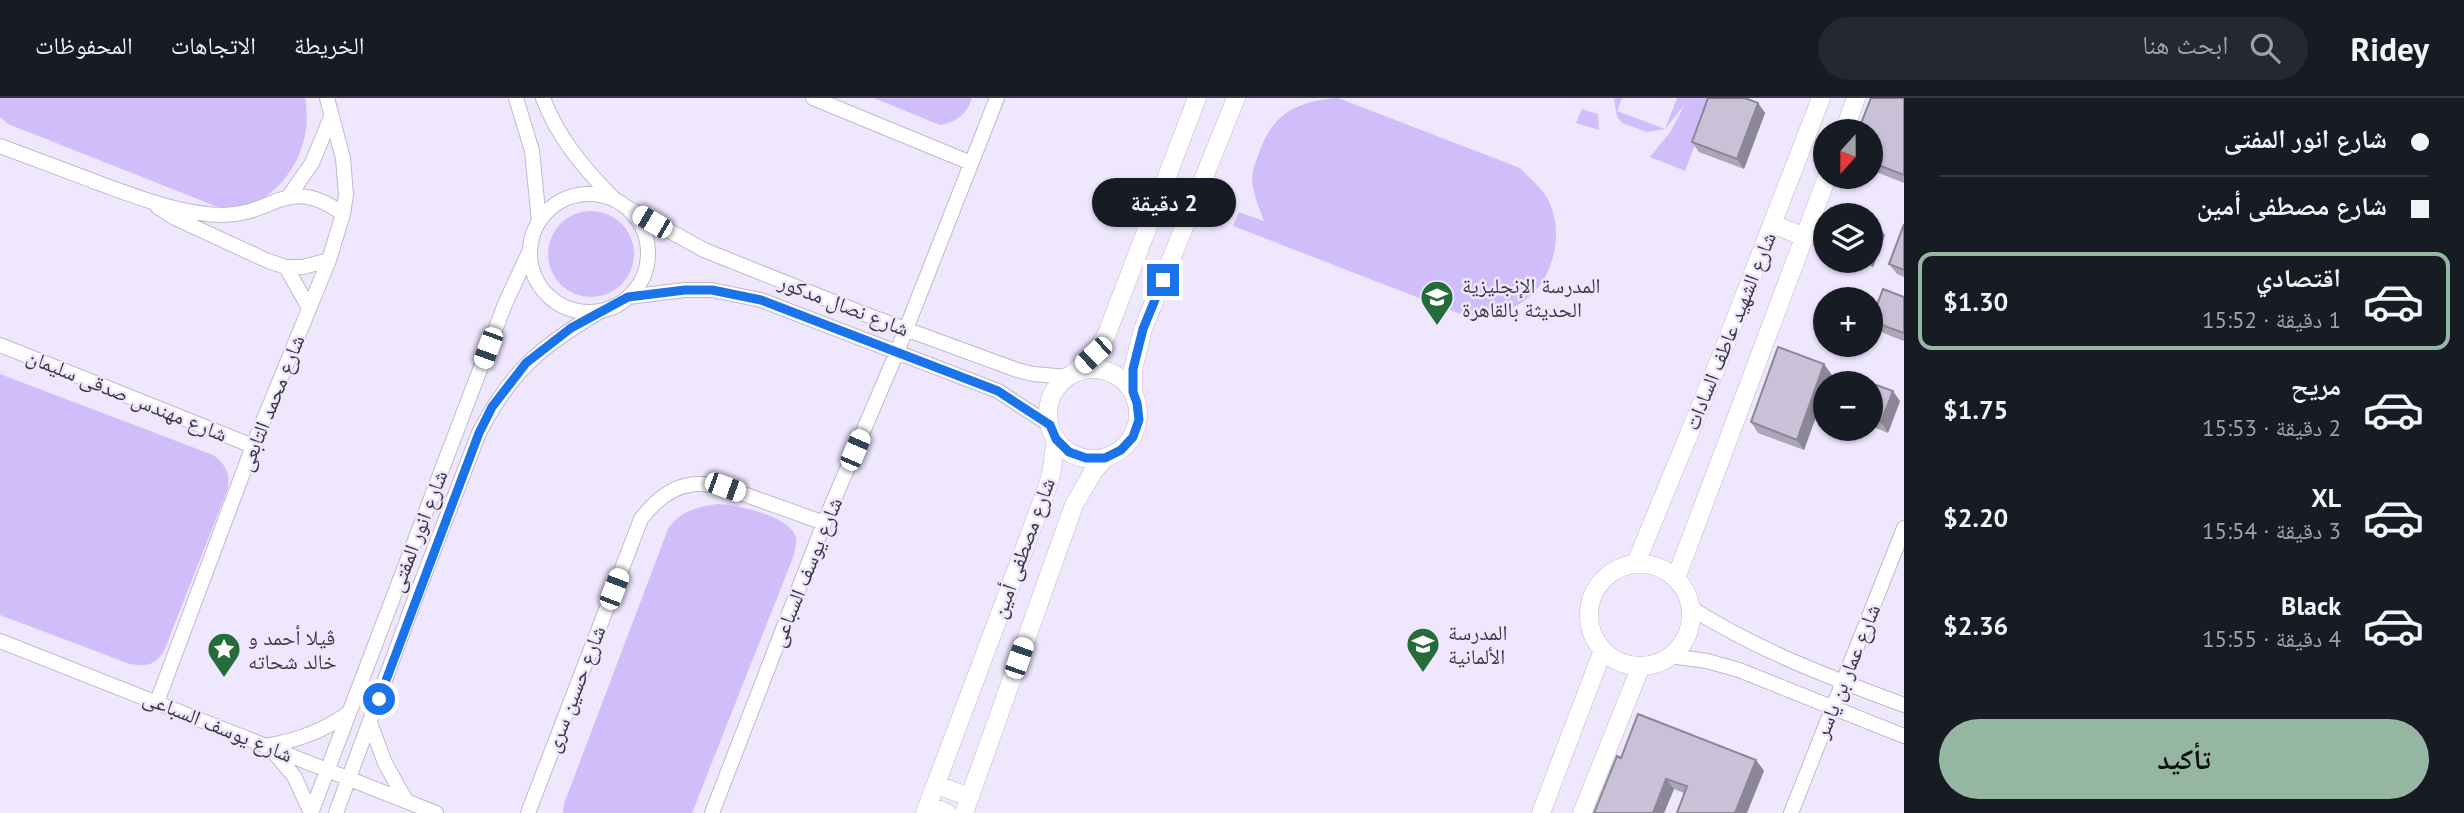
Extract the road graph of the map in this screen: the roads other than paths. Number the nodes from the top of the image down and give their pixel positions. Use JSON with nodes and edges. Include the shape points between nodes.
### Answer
{"nodes":[{"id":1,"x":327,"y":98,"type":"edge"},
{"id":2,"x":516,"y":98,"type":"edge"},
{"id":3,"x":543,"y":98,"type":"edge"},
{"id":4,"x":813,"y":98,"type":"edge"},
{"id":5,"x":997,"y":98,"type":"edge"},
{"id":6,"x":1197,"y":98,"type":"edge"},
{"id":7,"x":1236,"y":98,"type":"edge"},
{"id":8,"x":1821,"y":98,"type":"edge"},
{"id":9,"x":1856,"y":98,"type":"edge"},
{"id":10,"x":331,"y":117,"type":"junction"},
{"id":11,"x":1848,"y":119,"type":"edge"},
{"id":12,"x":0,"y":146,"type":"edge"},
{"id":13,"x":971,"y":163,"type":"junction"},
{"id":14,"x":1822,"y":189,"type":"edge"},
{"id":15,"x":289,"y":196,"type":"junction"},
{"id":16,"x":614,"y":199,"type":"junction"},
{"id":17,"x":150,"y":202,"type":"junction"},
{"id":18,"x":628,"y":208,"type":"junction"},
{"id":19,"x":343,"y":214,"type":"junction"},
{"id":20,"x":538,"y":221,"type":"junction"},
{"id":21,"x":1773,"y":224,"type":"junction"},
{"id":22,"x":1804,"y":237,"type":"junction"},
{"id":23,"x":530,"y":250,"type":"junction"},
{"id":24,"x":329,"y":260,"type":"junction"},
{"id":25,"x":286,"y":267,"type":"junction"},
{"id":26,"x":628,"y":297,"type":"junction"},
{"id":27,"x":309,"y":308,"type":"junction"},
{"id":28,"x":601,"y":311,"type":"junction"},
{"id":29,"x":905,"y":329,"type":"junction"},
{"id":30,"x":0,"y":345,"type":"edge"},
{"id":31,"x":897,"y":352,"type":"junction"},
{"id":32,"x":1070,"y":375,"type":"junction"},
{"id":33,"x":1133,"y":392,"type":"junction"},
{"id":34,"x":1053,"y":432,"type":"junction"},
{"id":35,"x":253,"y":446,"type":"junction"},
{"id":36,"x":1105,"y":458,"type":"junction"},
{"id":37,"x":824,"y":523,"type":"junction"},
{"id":38,"x":1904,"y":528,"type":"edge"},
{"id":39,"x":1636,"y":564,"type":"junction"},
{"id":40,"x":1676,"y":578,"type":"junction"},
{"id":41,"x":1691,"y":608,"type":"junction"},
{"id":42,"x":0,"y":641,"type":"edge"},
{"id":43,"x":1603,"y":650,"type":"junction"},
{"id":44,"x":1670,"y":656,"type":"junction"},
{"id":45,"x":1641,"y":666,"type":"junction"},
{"id":46,"x":1843,"y":682,"type":"junction"},
{"id":47,"x":157,"y":702,"type":"junction"},
{"id":48,"x":1904,"y":705,"type":"edge"},
{"id":49,"x":1833,"y":709,"type":"junction"},
{"id":50,"x":348,"y":713,"type":"junction"},
{"id":51,"x":370,"y":723,"type":"junction"},
{"id":52,"x":1904,"y":736,"type":"edge"},
{"id":53,"x":267,"y":745,"type":"junction"},
{"id":54,"x":327,"y":770,"type":"junction"},
{"id":55,"x":349,"y":778,"type":"junction"},
{"id":56,"x":937,"y":785,"type":"junction"},
{"id":57,"x":407,"y":801,"type":"junction"},
{"id":58,"x":967,"y":805,"type":"edge"},
{"id":59,"x":927,"y":809,"type":"edge"},
{"id":60,"x":311,"y":813,"type":"edge"},
{"id":61,"x":336,"y":813,"type":"edge"},
{"id":62,"x":436,"y":813,"type":"edge"},
{"id":63,"x":528,"y":813,"type":"edge"},
{"id":64,"x":712,"y":813,"type":"edge"},
{"id":65,"x":947,"y":813,"type":"edge"},
{"id":66,"x":1541,"y":813,"type":"edge"},
{"id":67,"x":1582,"y":813,"type":"edge"},
{"id":68,"x":1791,"y":813,"type":"edge"}],
"edges":[{"from":1,"to":10,"type":"street","name":"شارع محمد التابعى"},
{"from":2,"to":20,"type":"street","via":[[532,151]]},
{"from":3,"to":16,"type":"street","via":[[568,147]]},
{"from":4,"to":13,"type":"street"},
{"from":5,"to":13,"type":"street","name":"شارع يوسف السباعى"},
{"from":6,"to":32,"type":"street","via":[[1106,336]]},
{"from":7,"to":33,"type":"street","via":[[1143,329],[1133,369]]},
{"from":8,"to":21,"type":"street","name":"شارع الشهيد عاطف السادات"},
{"from":9,"to":11,"type":"street"},
{"from":10,"to":15,"type":"street","via":[[312,163]]},
{"from":10,"to":19,"type":"street","name":"شارع محمد التابعى","via":[[343,158]]},
{"from":12,"to":17,"type":"street"},
{"from":13,"to":29,"type":"street","name":"شارع يوسف السباعى"},
{"from":14,"to":22,"type":"street","name":"شارع الشهيد عاطف السادات"},
{"from":15,"to":17,"type":"street","via":[[223,215]]},
{"from":15,"to":19,"type":"street","via":[[316,198]]},
{"from":16,"to":18,"type":"street"},
{"from":16,"to":20,"type":"street","via":[[572,196]]},
{"from":17,"to":25,"type":"street","via":[[194,227]]},
{"from":18,"to":26,"type":"street","via":[[646,236],[648,253],[639,285]]},
{"from":18,"to":29,"type":"street","name":"شارع نصال مدكور","via":[[704,250]]},
{"from":19,"to":24,"type":"street","name":"شارع محمد التابعى"},
{"from":20,"to":23,"type":"street"},
{"from":21,"to":22,"type":"street"},
{"from":21,"to":39,"type":"street","name":"شارع الشهيد عاطف السادات"},
{"from":22,"to":40,"type":"street","name":"شارع الشهيد عاطف السادات"},
{"from":23,"to":28,"type":"street","via":[[532,268],[551,298],[583,312]]},
{"from":23,"to":50,"type":"street","name":"شارع انور المفتى","via":[[505,304]]},
{"from":24,"to":25,"type":"street"},
{"from":24,"to":27,"type":"street","name":"شارع محمد التابعى"},
{"from":25,"to":27,"type":"street"},
{"from":26,"to":28,"type":"street"},
{"from":26,"to":31,"type":"street","name":"شارع نصال مدكور","via":[[685,290],[740,294]]},
{"from":27,"to":35,"type":"street","name":"شارع محمد التابعى"},
{"from":28,"to":51,"type":"street","name":"شارع انور المفتى","via":[[526,363],[492,407]]},
{"from":29,"to":31,"type":"street","name":"شارع يوسف السباعى"},
{"from":29,"to":32,"type":"street","name":"شارع نصال مدكور","via":[[1033,374]]},
{"from":30,"to":35,"type":"street","name":"شارع مهندس صدقى سليمان"},
{"from":31,"to":34,"type":"street","name":"شارع نصال مدكور","via":[[998,391]]},
{"from":31,"to":37,"type":"street","name":"شارع يوسف السباعى"},
{"from":32,"to":33,"type":"street","via":[[1090,369],[1107,371]]},
{"from":32,"to":34,"type":"street","via":[[1051,398],[1048,411]]},
{"from":33,"to":36,"type":"street","via":[[1139,420],[1133,437]]},
{"from":34,"to":36,"type":"street","via":[[1069,452]]},
{"from":34,"to":56,"type":"street","name":"شارع مصطفى أمين","via":[[1046,491]]},
{"from":35,"to":47,"type":"street","name":"شارع محمد التابعى"},
{"from":36,"to":58,"type":"street","name":"شارع مصطفى أمين","via":[[1074,505]]},
{"from":37,"to":63,"type":"street","name":"شارع حسين سرى","via":[[704,482],[682,486],[653,503],[641,519]]},
{"from":37,"to":64,"type":"street","name":"شارع يوسف السباعى"},
{"from":38,"to":46,"type":"street","name":"شارع عمار بن ياسر"},
{"from":39,"to":40,"type":"street","via":[[1658,566]]},
{"from":39,"to":43,"type":"street","via":[[1609,574],[1591,598],[1590,626]]},
{"from":40,"to":41,"type":"street"},
{"from":41,"to":44,"type":"street","via":[[1687,635]]},
{"from":41,"to":46,"type":"street","via":[[1749,642]]},
{"from":42,"to":47,"type":"street","name":"شارع يوسف السباعى"},
{"from":43,"to":45,"type":"street","via":[[1614,659]]},
{"from":43,"to":66,"type":"street"},
{"from":44,"to":45,"type":"street"},
{"from":44,"to":49,"type":"street","via":[[1739,670]]},
{"from":45,"to":67,"type":"street"},
{"from":46,"to":48,"type":"street"},
{"from":46,"to":49,"type":"street","name":"شارع عمار بن ياسر"},
{"from":47,"to":53,"type":"street","name":"شارع يوسف السباعى"},
{"from":49,"to":52,"type":"street"},
{"from":49,"to":68,"type":"street","name":"شارع عمار بن ياسر"},
{"from":50,"to":53,"type":"street","via":[[310,735]]},
{"from":50,"to":54,"type":"street","name":"شارع انور المفتى"},
{"from":51,"to":55,"type":"street","name":"شارع انور المفتى"},
{"from":51,"to":57,"type":"street","via":[[385,763]]},
{"from":53,"to":54,"type":"street","name":"شارع يوسف السباعى"},
{"from":53,"to":60,"type":"street","via":[[294,776]]},
{"from":54,"to":55,"type":"street","name":"شارع يوسف السباعى"},
{"from":54,"to":60,"type":"street","name":"شارع انور المفتى"},
{"from":55,"to":57,"type":"street","name":"شارع يوسف السباعى"},
{"from":55,"to":61,"type":"street","name":"شارع انور المفتى"},
{"from":56,"to":58,"type":"street"},
{"from":56,"to":59,"type":"street","name":"شارع مصطفى أمين"},
{"from":57,"to":62,"type":"street","name":"شارع يوسف السباعى"},
{"from":59,"to":65,"type":"street"}]}
